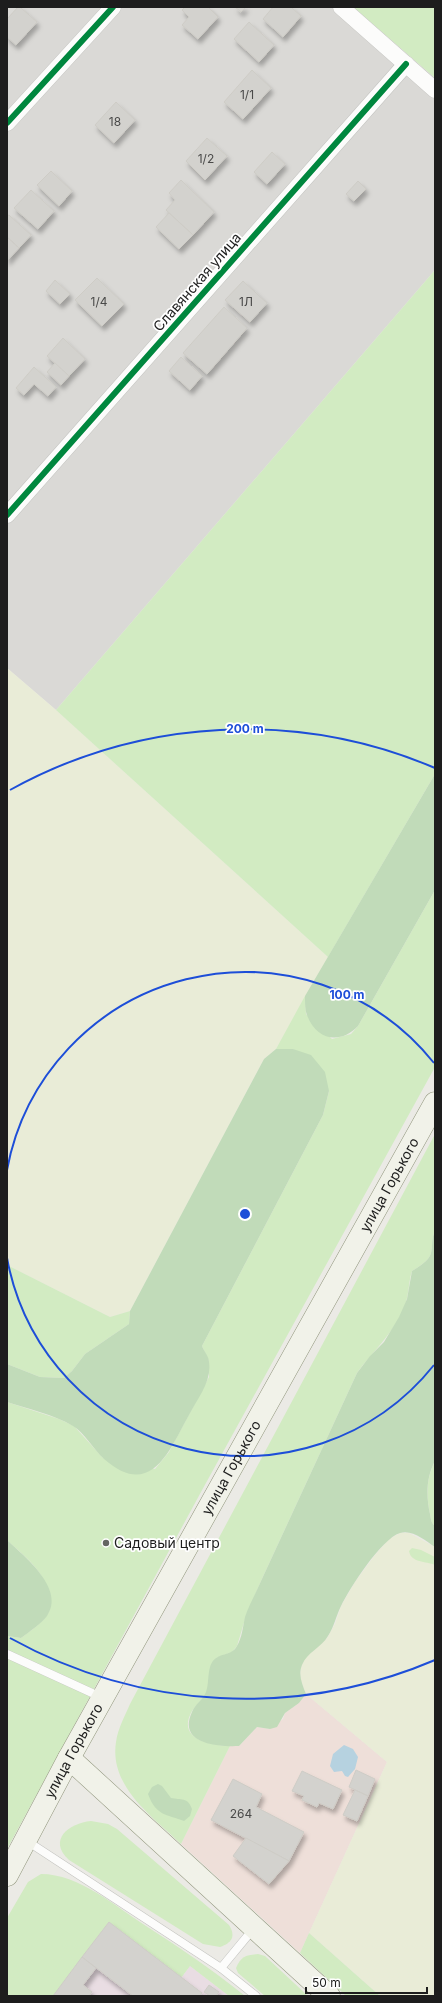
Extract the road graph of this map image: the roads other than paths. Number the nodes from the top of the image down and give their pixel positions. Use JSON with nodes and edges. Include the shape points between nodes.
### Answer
{"nodes":[{"id":1,"x":113,"y":7,"type":"edge"},
{"id":2,"x":342,"y":7,"type":"edge"},
{"id":3,"x":406,"y":64,"type":"junction"},
{"id":4,"x":435,"y":90,"type":"edge"},
{"id":5,"x":7,"y":123,"type":"edge"},
{"id":6,"x":7,"y":515,"type":"edge"},
{"id":7,"x":435,"y":1103,"type":"edge"},
{"id":8,"x":7,"y":1654,"type":"edge"},
{"id":9,"x":103,"y":1698,"type":"junction"},
{"id":10,"x":69,"y":1758,"type":"junction"},
{"id":11,"x":26,"y":1840,"type":"junction"},
{"id":12,"x":7,"y":1875,"type":"edge"},
{"id":13,"x":254,"y":1928,"type":"junction"},
{"id":14,"x":221,"y":1968,"type":"junction"},
{"id":15,"x":256,"y":1996,"type":"edge"},
{"id":16,"x":329,"y":1996,"type":"edge"}],
"edges":[{"from":1,"to":5,"type":"street"},
{"from":2,"to":3,"type":"street"},
{"from":3,"to":4,"type":"street"},
{"from":3,"to":6,"type":"street","name":"Славянская улица"},
{"from":7,"to":9,"type":"main road","name":"улица Горького"},
{"from":8,"to":9,"type":"lane"},
{"from":9,"to":10,"type":"main road","name":"улица Горького"},
{"from":10,"to":11,"type":"main road","name":"улица Горького"},
{"from":10,"to":13,"type":"main road"},
{"from":11,"to":12,"type":"main road","name":"улица Горького"},
{"from":11,"to":14,"type":"lane"},
{"from":13,"to":14,"type":"lane"},
{"from":13,"to":16,"type":"main road"},
{"from":14,"to":15,"type":"lane"}]}
